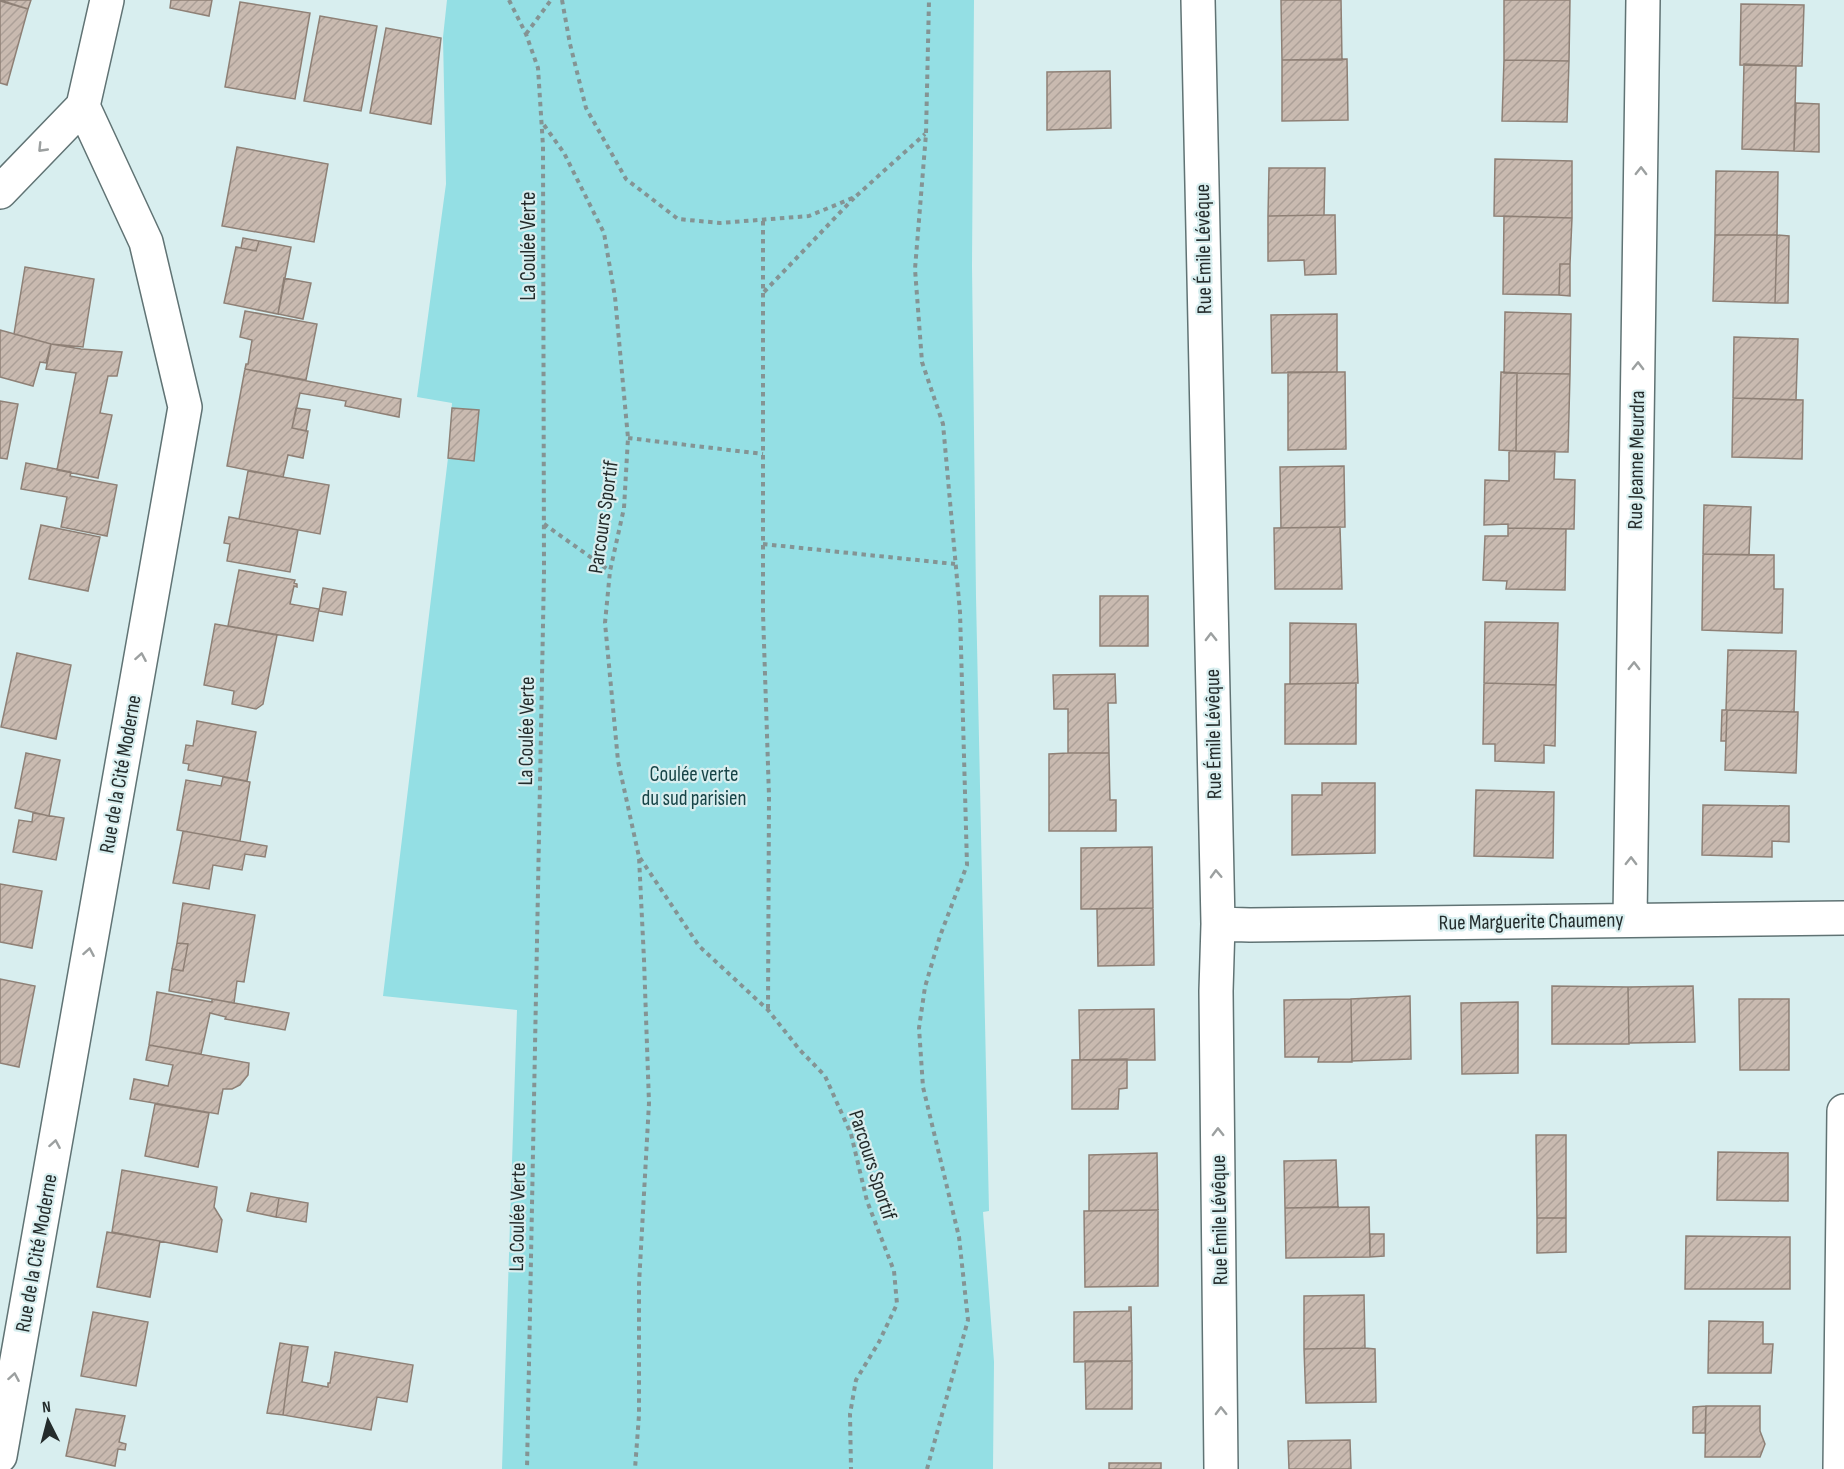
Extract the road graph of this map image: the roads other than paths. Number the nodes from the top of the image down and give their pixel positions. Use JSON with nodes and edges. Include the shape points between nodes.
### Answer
{"nodes":[{"id":1,"x":107,"y":0,"type":"edge"},
{"id":2,"x":1198,"y":0,"type":"edge"},
{"id":3,"x":1643,"y":0,"type":"edge"},
{"id":4,"x":83,"y":106,"type":"junction"},
{"id":5,"x":0,"y":192,"type":"edge"},
{"id":6,"x":1844,"y":918,"type":"edge"},
{"id":7,"x":1630,"y":919,"type":"junction"},
{"id":8,"x":1218,"y":924,"type":"junction"},
{"id":9,"x":1844,"y":1111,"type":"edge"},
{"id":10,"x":0,"y":1456,"type":"edge"},
{"id":11,"x":1221,"y":1469,"type":"edge"},
{"id":12,"x":1840,"y":1469,"type":"edge"}],
"edges":[{"from":1,"to":4,"type":"street"},
{"from":8,"to":2,"type":"street","name":"Rue Émile Lévêque","one_way":true},
{"from":7,"to":3,"type":"street","name":"Rue Jeanne Meurdra","one_way":true},
{"from":4,"to":5,"type":"street","one_way":true},
{"from":10,"to":4,"type":"street","name":"Rue de la Cité Moderne","one_way":true,"via":[[185,407],[146,242]]},
{"from":6,"to":7,"type":"street","name":"Rue Marguerite Chaumeny"},
{"from":7,"to":8,"type":"street","name":"Rue Marguerite Chaumeny"},
{"from":11,"to":8,"type":"street","name":"Rue Émile Lévêque","one_way":true},
{"from":9,"to":12,"type":"street"}]}
